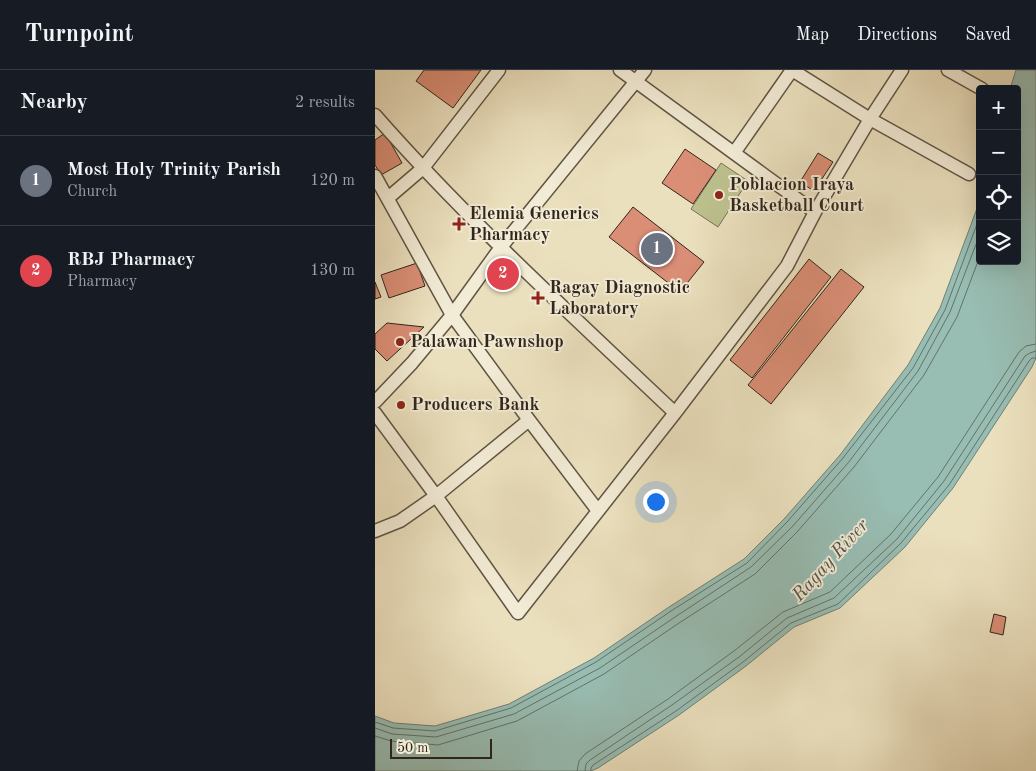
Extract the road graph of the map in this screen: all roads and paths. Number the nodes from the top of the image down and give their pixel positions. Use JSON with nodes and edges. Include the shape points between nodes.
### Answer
{"nodes":[{"id":1,"x":499,"y":70,"type":"edge"},
{"id":2,"x":620,"y":70,"type":"edge"},
{"id":3,"x":645,"y":70,"type":"edge"},
{"id":4,"x":792,"y":70,"type":"edge"},
{"id":5,"x":902,"y":70,"type":"edge"},
{"id":6,"x":948,"y":70,"type":"edge"},
{"id":7,"x":635,"y":82,"type":"junction"},
{"id":8,"x":976,"y":86,"type":"edge"},
{"id":9,"x":375,"y":115,"type":"edge"},
{"id":10,"x":870,"y":119,"type":"junction"},
{"id":11,"x":734,"y":153,"type":"junction"},
{"id":12,"x":423,"y":168,"type":"junction"},
{"id":13,"x":969,"y":174,"type":"dead end"},
{"id":14,"x":375,"y":176,"type":"edge"},
{"id":15,"x":388,"y":198,"type":"junction"},
{"id":16,"x":815,"y":212,"type":"junction"},
{"id":17,"x":501,"y":247,"type":"junction"},
{"id":18,"x":452,"y":315,"type":"junction"},
{"id":19,"x":375,"y":402,"type":"edge"},
{"id":20,"x":375,"y":413,"type":"edge"},
{"id":21,"x":675,"y":413,"type":"junction"},
{"id":22,"x":529,"y":420,"type":"junction"},
{"id":23,"x":436,"y":496,"type":"junction"},
{"id":24,"x":599,"y":511,"type":"junction"},
{"id":25,"x":375,"y":531,"type":"edge"}],
"edges":[{"from":1,"to":12,"type":"street"},
{"from":2,"to":7,"type":"street"},
{"from":3,"to":7,"type":"street"},
{"from":4,"to":10,"type":"street"},
{"from":4,"to":11,"type":"street"},
{"from":5,"to":10,"type":"street"},
{"from":6,"to":8,"type":"street"},
{"from":7,"to":11,"type":"street"},
{"from":7,"to":17,"type":"street"},
{"from":9,"to":12,"type":"street"},
{"from":10,"to":13,"type":"street"},
{"from":10,"to":16,"type":"street"},
{"from":11,"to":16,"type":"street"},
{"from":12,"to":15,"type":"street"},
{"from":12,"to":17,"type":"street"},
{"from":14,"to":15,"type":"street"},
{"from":15,"to":18,"type":"street"},
{"from":16,"to":21,"type":"street","via":[[787,266]]},
{"from":17,"to":18,"type":"street"},
{"from":17,"to":21,"type":"street"},
{"from":18,"to":19,"type":"street"},
{"from":18,"to":22,"type":"street"},
{"from":20,"to":23,"type":"street"},
{"from":21,"to":24,"type":"street"},
{"from":22,"to":23,"type":"street"},
{"from":22,"to":24,"type":"street"},
{"from":23,"to":24,"type":"street","via":[[518,613]]},
{"from":23,"to":25,"type":"street","via":[[401,521]]}]}
